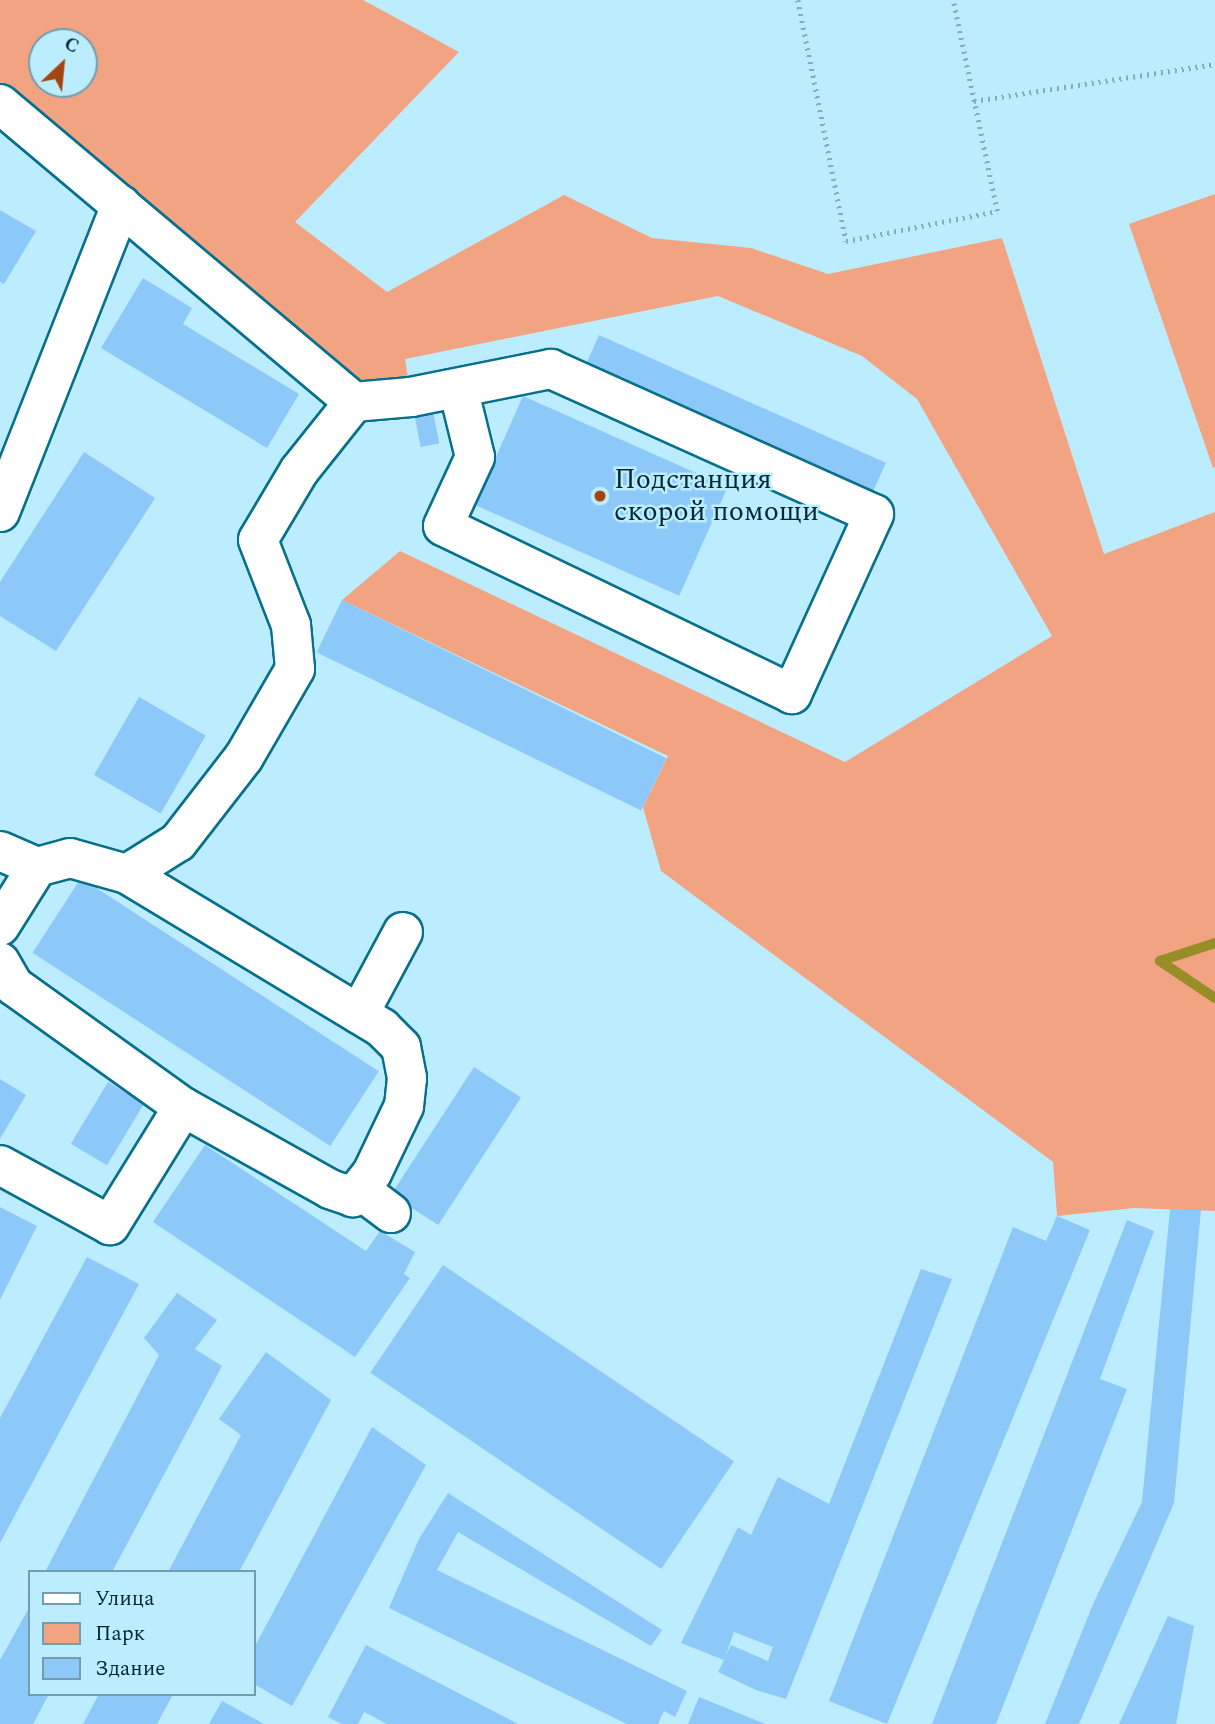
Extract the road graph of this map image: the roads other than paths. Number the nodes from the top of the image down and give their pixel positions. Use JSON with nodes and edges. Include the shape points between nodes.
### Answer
{"nodes":[{"id":1,"x":0,"y":104,"type":"edge"},
{"id":2,"x":121,"y":205,"type":"junction"},
{"id":3,"x":458,"y":388,"type":"junction"},
{"id":4,"x":354,"y":401,"type":"junction"},
{"id":5,"x":0,"y":512,"type":"edge"},
{"id":6,"x":0,"y":851,"type":"edge"},
{"id":7,"x":37,"y":867,"type":"junction"},
{"id":8,"x":127,"y":874,"type":"junction"},
{"id":9,"x":0,"y":926,"type":"edge"},
{"id":10,"x":403,"y":932,"type":"dead end"},
{"id":11,"x":0,"y":962,"type":"edge"},
{"id":12,"x":359,"y":1014,"type":"junction"},
{"id":13,"x":183,"y":1107,"type":"junction"},
{"id":14,"x":0,"y":1165,"type":"edge"},
{"id":15,"x":359,"y":1189,"type":"junction"},
{"id":16,"x":391,"y":1213,"type":"dead end"}],
"edges":[{"from":1,"to":2,"type":"lane"},
{"from":2,"to":4,"type":"lane"},
{"from":2,"to":5,"type":"lane"},
{"from":3,"to":3,"type":"lane","via":[[551,369],[874,514],[792,694],[443,526],[475,457]]},
{"from":3,"to":4,"type":"lane"},
{"from":4,"to":8,"type":"lane","via":[[299,471],[258,540],[291,625],[295,669],[244,757],[178,842]]},
{"from":6,"to":7,"type":"lane"},
{"from":7,"to":8,"type":"lane","via":[[70,858]]},
{"from":7,"to":9,"type":"lane"},
{"from":8,"to":12,"type":"lane"},
{"from":10,"to":12,"type":"lane"},
{"from":11,"to":13,"type":"lane","via":[[14,986]]},
{"from":12,"to":15,"type":"lane","via":[[401,1047],[407,1078],[404,1105],[372,1173]]},
{"from":13,"to":14,"type":"lane","via":[[110,1225]]},
{"from":13,"to":15,"type":"lane","via":[[330,1189],[353,1196]]},
{"from":15,"to":16,"type":"lane"}]}
